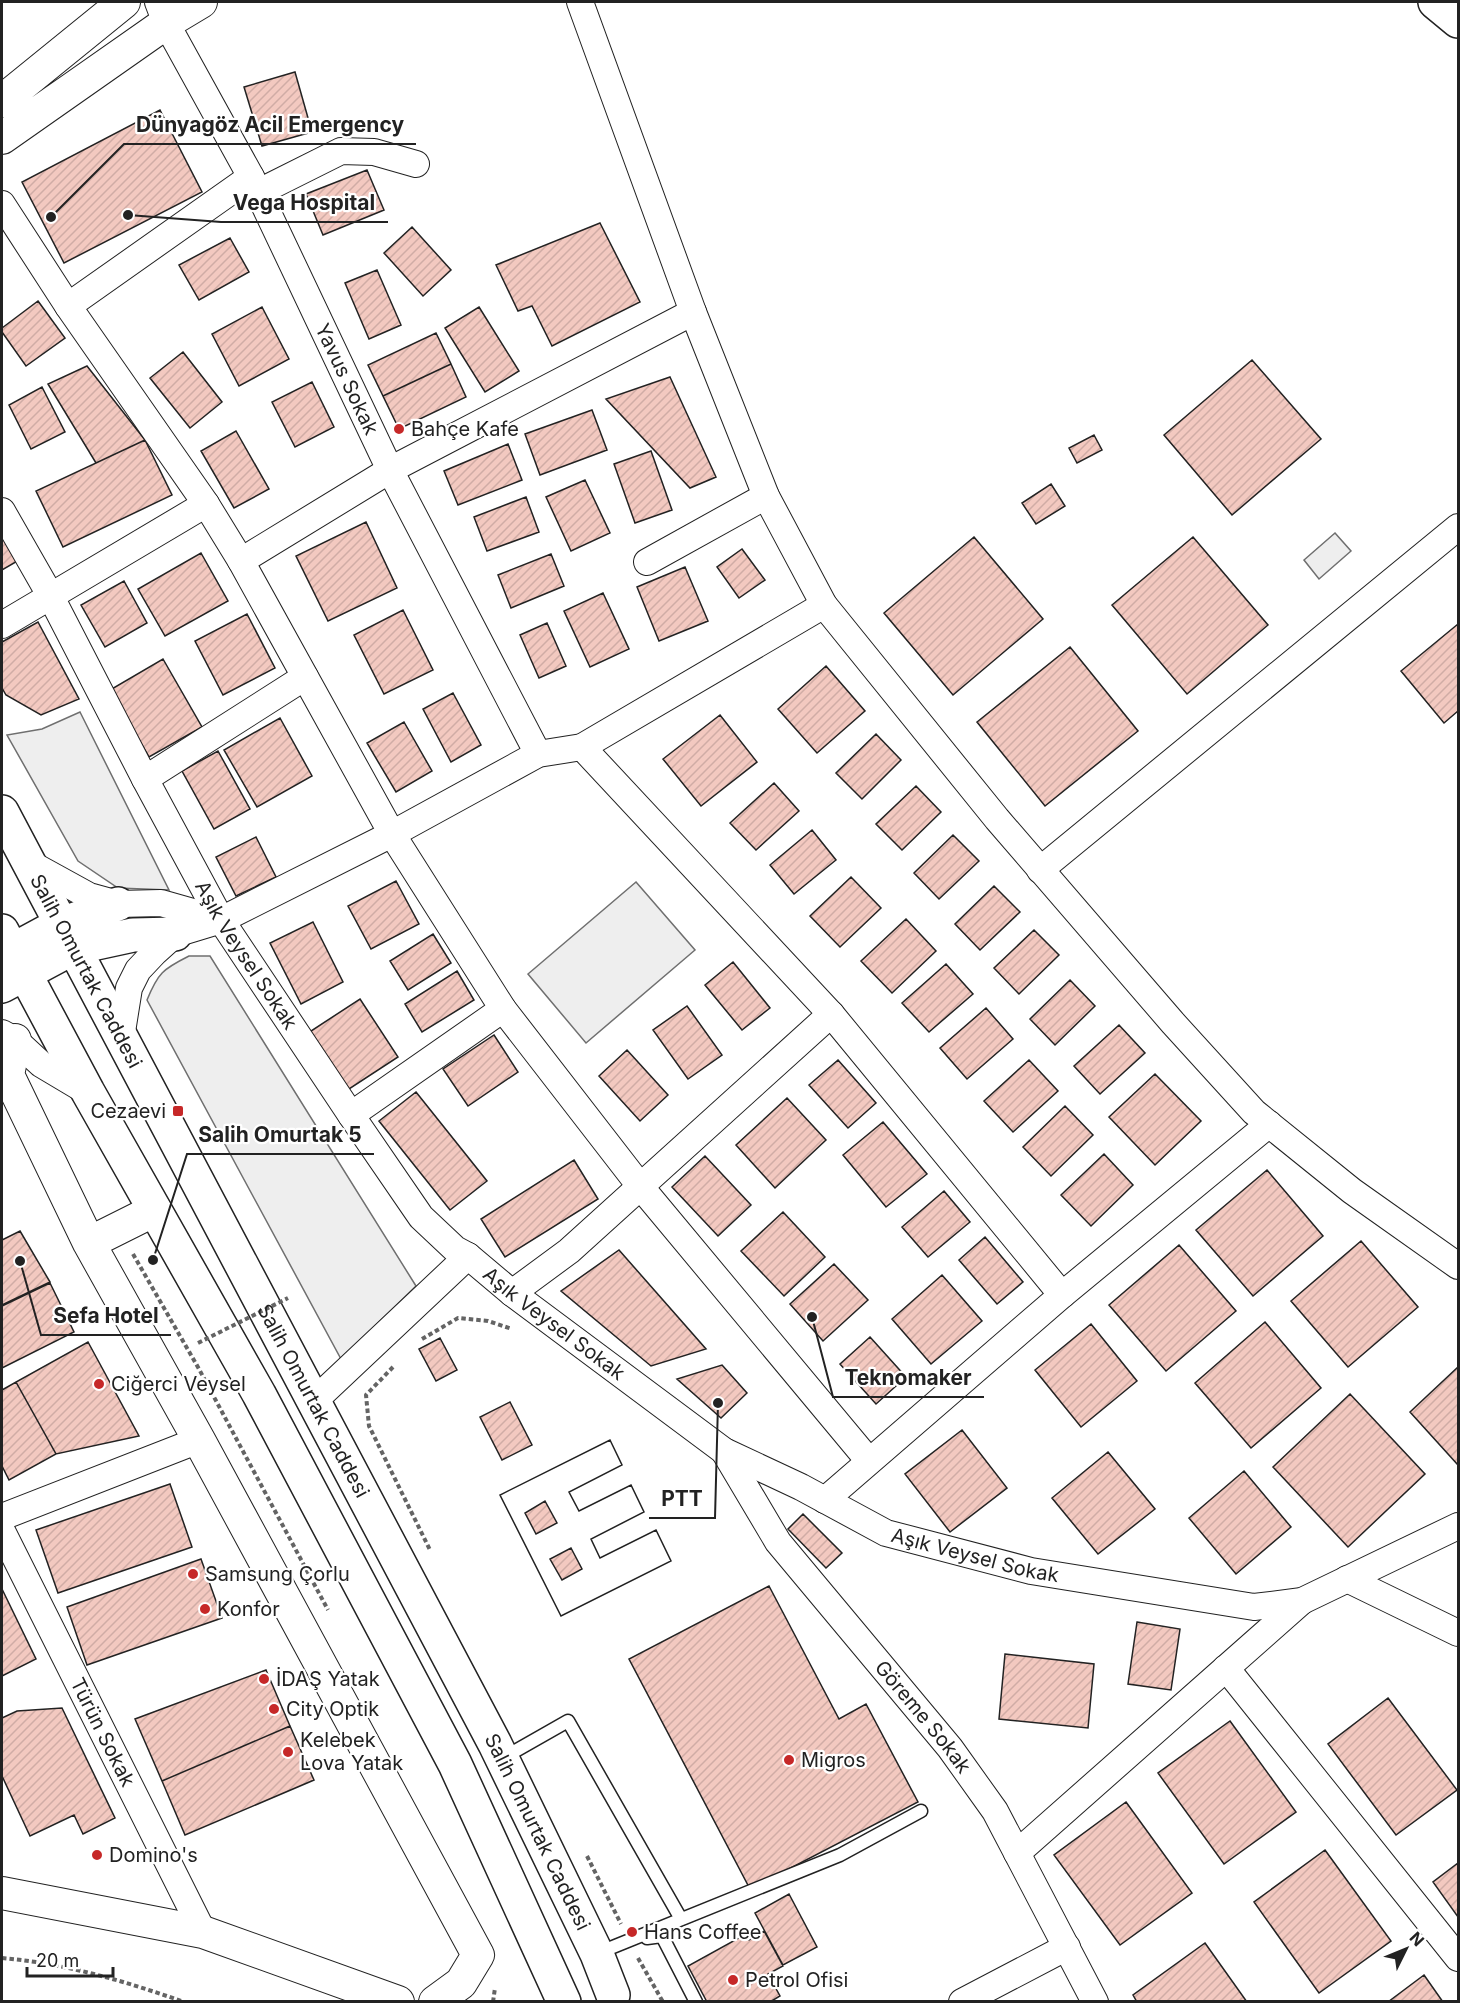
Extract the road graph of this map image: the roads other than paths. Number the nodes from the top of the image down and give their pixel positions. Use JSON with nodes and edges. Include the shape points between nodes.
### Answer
{"nodes":[{"id":1,"x":124,"y":2,"type":"edge"},
{"id":2,"x":201,"y":2,"type":"edge"},
{"id":3,"x":580,"y":2,"type":"edge"},
{"id":4,"x":1436,"y":2,"type":"edge"},
{"id":5,"x":162,"y":12,"type":"edge"},
{"id":6,"x":1458,"y":21,"type":"edge"},
{"id":7,"x":2,"y":101,"type":"edge"},
{"id":8,"x":2,"y":138,"type":"edge"},
{"id":9,"x":416,"y":164,"type":"dead end"},
{"id":10,"x":255,"y":184,"type":"junction"},
{"id":11,"x":2,"y":204,"type":"edge"},
{"id":12,"x":68,"y":306,"type":"junction"},
{"id":13,"x":693,"y":312,"type":"junction"},
{"id":14,"x":390,"y":470,"type":"junction"},
{"id":15,"x":766,"y":496,"type":"junction"},
{"id":16,"x":206,"y":504,"type":"junction"},
{"id":17,"x":2,"y":511,"type":"edge"},
{"id":18,"x":1458,"y":527,"type":"edge"},
{"id":19,"x":241,"y":561,"type":"junction"},
{"id":20,"x":647,"y":562,"type":"dead end"},
{"id":21,"x":50,"y":595,"type":"junction"},
{"id":22,"x":824,"y":605,"type":"junction"},
{"id":23,"x":2,"y":624,"type":"edge"},
{"id":24,"x":305,"y":677,"type":"junction"},
{"id":25,"x":582,"y":747,"type":"junction"},
{"id":26,"x":538,"y":754,"type":"junction"},
{"id":27,"x":144,"y":779,"type":"junction"},
{"id":28,"x":2,"y":812,"type":"edge"},
{"id":29,"x":392,"y":834,"type":"junction"},
{"id":30,"x":28,"y":863,"type":"junction"},
{"id":31,"x":1040,"y":870,"type":"junction"},
{"id":32,"x":118,"y":904,"type":"junction"},
{"id":33,"x":221,"y":920,"type":"junction"},
{"id":34,"x":175,"y":934,"type":"junction"},
{"id":35,"x":67,"y":936,"type":"junction"},
{"id":36,"x":8,"y":959,"type":"edge"},
{"id":37,"x":503,"y":1009,"type":"junction"},
{"id":38,"x":831,"y":1014,"type":"junction"},
{"id":39,"x":8,"y":1037,"type":"edge"},
{"id":40,"x":121,"y":1038,"type":"junction"},
{"id":41,"x":88,"y":1092,"type":"junction"},
{"id":42,"x":351,"y":1115,"type":"junction"},
{"id":43,"x":1269,"y":1124,"type":"junction"},
{"id":44,"x":640,"y":1186,"type":"junction"},
{"id":45,"x":155,"y":1210,"type":"junction"},
{"id":46,"x":89,"y":1243,"type":"junction"},
{"id":47,"x":468,"y":1256,"type":"junction"},
{"id":48,"x":1458,"y":1266,"type":"edge"},
{"id":49,"x":512,"y":1293,"type":"junction"},
{"id":50,"x":1062,"y":1294,"type":"junction"},
{"id":51,"x":313,"y":1402,"type":"junction"},
{"id":52,"x":199,"y":1440,"type":"junction"},
{"id":53,"x":724,"y":1451,"type":"junction"},
{"id":54,"x":869,"y":1461,"type":"junction"},
{"id":55,"x":825,"y":1500,"type":"junction"},
{"id":56,"x":2,"y":1517,"type":"edge"},
{"id":57,"x":1458,"y":1526,"type":"edge"},
{"id":58,"x":2,"y":1531,"type":"edge"},
{"id":59,"x":1347,"y":1579,"type":"junction"},
{"id":60,"x":1302,"y":1601,"type":"junction"},
{"id":61,"x":1458,"y":1633,"type":"edge"},
{"id":62,"x":1226,"y":1668,"type":"junction"},
{"id":63,"x":502,"y":1759,"type":"junction"},
{"id":64,"x":921,"y":1811,"type":"dead end"},
{"id":65,"x":1017,"y":1853,"type":"junction"},
{"id":66,"x":2,"y":1893,"type":"edge"},
{"id":67,"x":681,"y":1919,"type":"junction"},
{"id":68,"x":203,"y":1932,"type":"junction"},
{"id":69,"x":628,"y":1940,"type":"junction"},
{"id":70,"x":1067,"y":1947,"type":"junction"},
{"id":71,"x":597,"y":1954,"type":"junction"},
{"id":72,"x":1458,"y":1958,"type":"edge"},
{"id":73,"x":621,"y":1998,"type":"edge"},
{"id":74,"x":1090,"y":2000,"type":"edge"},
{"id":75,"x":398,"y":2001,"type":"edge"},
{"id":76,"x":435,"y":2001,"type":"edge"},
{"id":77,"x":564,"y":2001,"type":"edge"},
{"id":78,"x":578,"y":2001,"type":"edge"},
{"id":79,"x":696,"y":2001,"type":"edge"},
{"id":80,"x":962,"y":2001,"type":"edge"}],
"edges":[{"from":1,"to":7,"type":"street"},
{"from":2,"to":5,"type":"street"},
{"from":3,"to":13,"type":"street"},
{"from":4,"to":6,"type":"main road"},
{"from":5,"to":8,"type":"street"},
{"from":5,"to":10,"type":"street","name":"Yavus Sokak"},
{"from":9,"to":10,"type":"street","via":[[374,152],[340,151]]},
{"from":10,"to":12,"type":"street"},
{"from":10,"to":14,"type":"street","name":"Yavus Sokak"},
{"from":11,"to":12,"type":"street"},
{"from":12,"to":16,"type":"street"},
{"from":13,"to":14,"type":"street"},
{"from":13,"to":15,"type":"street"},
{"from":14,"to":19,"type":"street"},
{"from":14,"to":26,"type":"street","name":"Yavus Sokak"},
{"from":15,"to":20,"type":"street"},
{"from":15,"to":22,"type":"street"},
{"from":16,"to":19,"type":"street"},
{"from":16,"to":21,"type":"street"},
{"from":17,"to":21,"type":"street","name":"Aşık Veysel Sokak"},
{"from":18,"to":31,"type":"street"},
{"from":19,"to":24,"type":"street"},
{"from":21,"to":23,"type":"street"},
{"from":21,"to":27,"type":"street","name":"Aşık Veysel Sokak"},
{"from":22,"to":25,"type":"street"},
{"from":22,"to":31,"type":"street"},
{"from":24,"to":27,"type":"street"},
{"from":24,"to":29,"type":"street"},
{"from":25,"to":26,"type":"street"},
{"from":25,"to":38,"type":"street"},
{"from":26,"to":29,"type":"street"},
{"from":27,"to":33,"type":"street","name":"Aşık Veysel Sokak"},
{"from":28,"to":30,"type":"main road","name":"Salih Omurtak Caddesi"},
{"from":29,"to":33,"type":"street"},
{"from":29,"to":37,"type":"street"},
{"from":30,"to":32,"type":"street","via":[[89,896]]},
{"from":30,"to":35,"type":"main road","name":"Salih Omurtak Caddesi"},
{"from":31,"to":43,"type":"street","via":[[1173,1023]]},
{"from":32,"to":33,"type":"street","via":[[161,903]]},
{"from":32,"to":35,"type":"main road"},
{"from":33,"to":34,"type":"street"},
{"from":33,"to":42,"type":"street","name":"Aşık Veysel Sokak"},
{"from":34,"to":35,"type":"main road"},
{"from":34,"to":40,"type":"street","via":[[138,970],[129,988]]},
{"from":35,"to":36,"type":"main road"},
{"from":35,"to":40,"type":"main road","name":"Salih Omurtak Caddesi"},
{"from":36,"to":41,"type":"main road"},
{"from":37,"to":42,"type":"street"},
{"from":37,"to":44,"type":"street"},
{"from":38,"to":44,"type":"street"},
{"from":38,"to":50,"type":"street"},
{"from":39,"to":41,"type":"street","via":[[41,1064]]},
{"from":39,"to":46,"type":"street","via":[[8,1075]]},
{"from":40,"to":51,"type":"main road","name":"Salih Omurtak Caddesi"},
{"from":41,"to":45,"type":"main road"},
{"from":42,"to":47,"type":"street","name":"Aşık Veysel Sokak","via":[[421,1217]]},
{"from":43,"to":48,"type":"street","via":[[1352,1191]]},
{"from":43,"to":50,"type":"street"},
{"from":44,"to":49,"type":"street","via":[[569,1251]]},
{"from":44,"to":54,"type":"street"},
{"from":45,"to":46,"type":"street"},
{"from":45,"to":77,"type":"main road","via":[[259,1394],[455,1764]]},
{"from":46,"to":52,"type":"street"},
{"from":47,"to":49,"type":"street","name":"Aşık Veysel Sokak"},
{"from":47,"to":51,"type":"street"},
{"from":49,"to":53,"type":"street","name":"Aşık Veysel Sokak"},
{"from":50,"to":54,"type":"street"},
{"from":51,"to":63,"type":"main road","name":"Salih Omurtak Caddesi"},
{"from":52,"to":56,"type":"street"},
{"from":52,"to":76,"type":"street","via":[[478,1955],[461,1983]]},
{"from":53,"to":55,"type":"street","name":"Aşık Veysel Sokak"},
{"from":53,"to":65,"type":"street","name":"Göreme Sokak","via":[[778,1542],[950,1748],[995,1811]]},
{"from":54,"to":55,"type":"street"},
{"from":55,"to":60,"type":"street","name":"Aşık Veysel Sokak","via":[[886,1533],[1031,1571],[1254,1607]]},
{"from":57,"to":59,"type":"street","name":"Aşık Veysel Sokak"},
{"from":58,"to":68,"type":"street","name":"Türün Sokak"},
{"from":59,"to":60,"type":"street","name":"Aşık Veysel Sokak"},
{"from":59,"to":61,"type":"street"},
{"from":60,"to":62,"type":"street"},
{"from":62,"to":65,"type":"street"},
{"from":62,"to":72,"type":"street"},
{"from":63,"to":67,"type":"lane","via":[[568,1721]]},
{"from":63,"to":71,"type":"main road","name":"Salih Omurtak Caddesi"},
{"from":64,"to":67,"type":"lane","via":[[840,1855]]},
{"from":65,"to":70,"type":"street","name":"Göreme Sokak"},
{"from":66,"to":68,"type":"street"},
{"from":67,"to":69,"type":"lane"},
{"from":68,"to":75,"type":"street"},
{"from":69,"to":71,"type":"lane"},
{"from":69,"to":79,"type":"lane","via":[[662,1936]]},
{"from":70,"to":74,"type":"street","name":"Göreme Sokak"},
{"from":70,"to":80,"type":"street"},
{"from":71,"to":73,"type":"main road","name":"Salih Omurtak Caddesi"},
{"from":73,"to":78,"type":"main road","via":[[599,1994]]}]}
